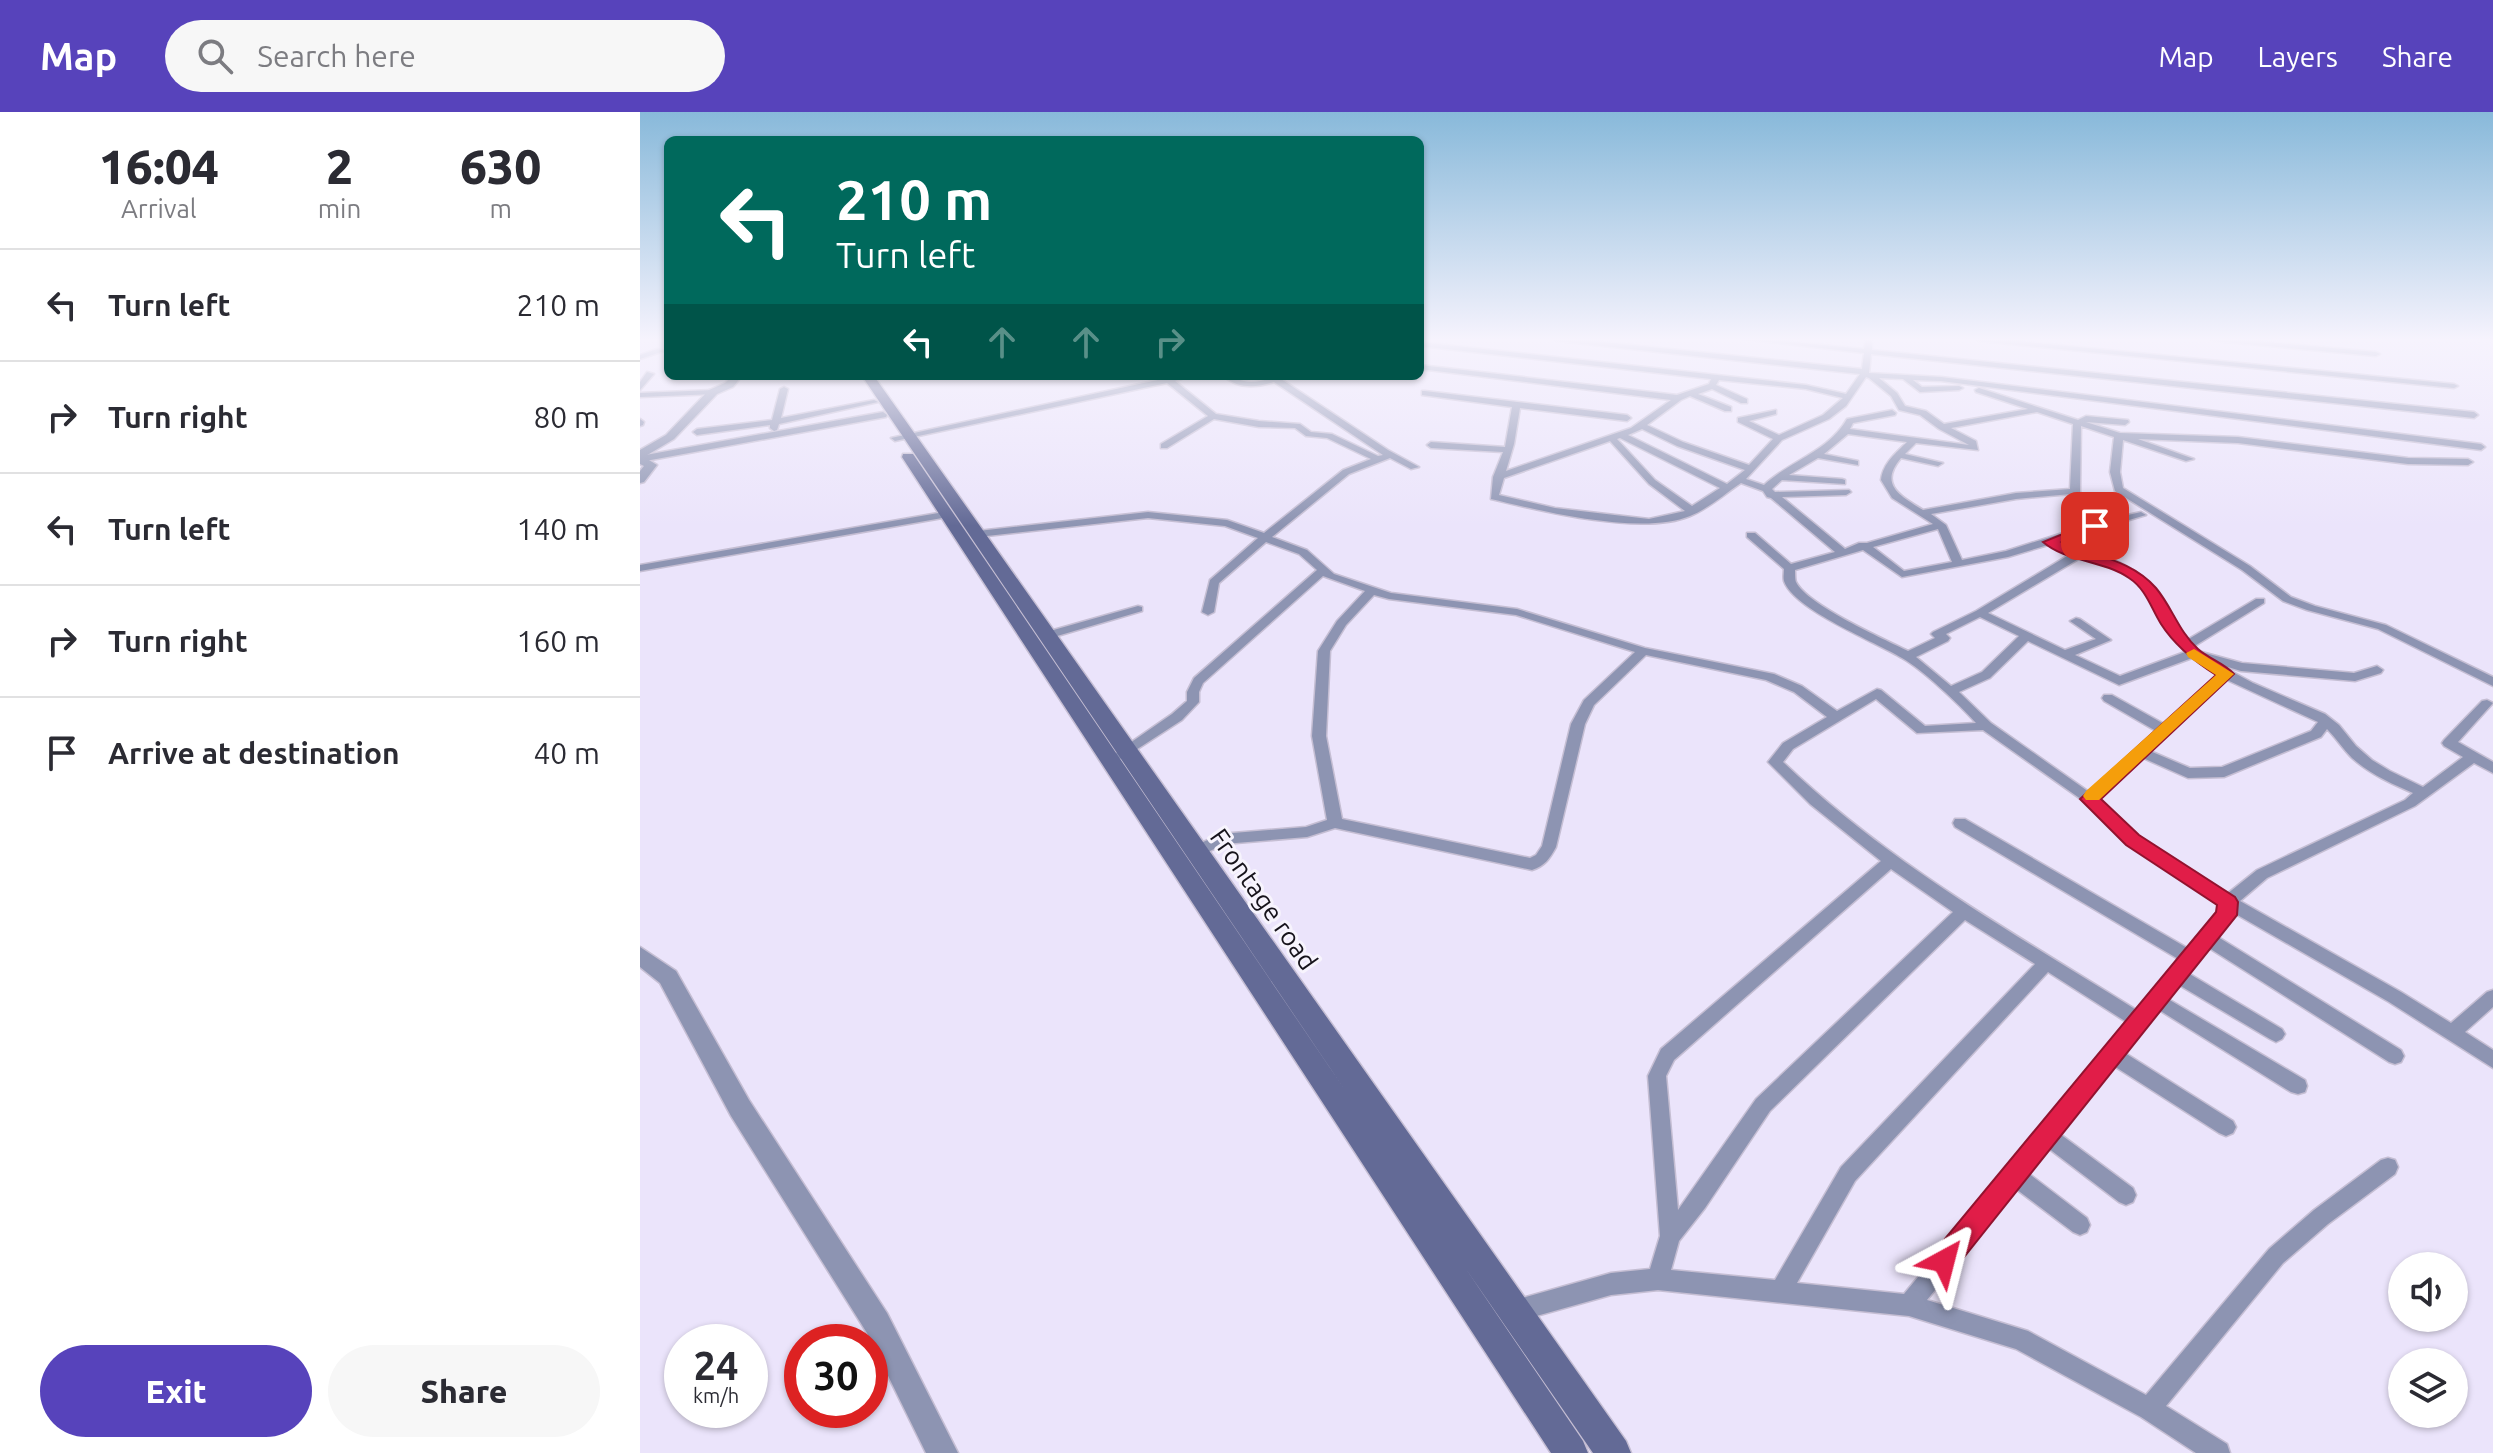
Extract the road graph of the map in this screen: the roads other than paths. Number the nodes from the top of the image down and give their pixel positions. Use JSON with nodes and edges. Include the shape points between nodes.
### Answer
{"nodes":[{"id":1,"x":704,"y":402,"type":"edge"},
{"id":2,"x":781,"y":402,"type":"edge"},
{"id":3,"x":874,"y":402,"type":"edge"},
{"id":4,"x":882,"y":402,"type":"edge"},
{"id":5,"x":1068,"y":402,"type":"edge"},
{"id":6,"x":1195,"y":402,"type":"edge"},
{"id":7,"x":1315,"y":402,"type":"edge"},
{"id":8,"x":1490,"y":402,"type":"edge"},
{"id":9,"x":1674,"y":402,"type":"edge"},
{"id":10,"x":1710,"y":402,"type":"edge"},
{"id":11,"x":1844,"y":402,"type":"edge"},
{"id":12,"x":1898,"y":402,"type":"edge"},
{"id":13,"x":2011,"y":402,"type":"edge"},
{"id":14,"x":2118,"y":402,"type":"edge"},
{"id":15,"x":2349,"y":402,"type":"edge"},
{"id":16,"x":1516,"y":405,"type":"junction"},
{"id":17,"x":879,"y":409,"type":"junction"},
{"id":18,"x":1728,"y":409,"type":"dead end"},
{"id":19,"x":2034,"y":410,"type":"junction"},
{"id":20,"x":1773,"y":412,"type":"dead end"},
{"id":21,"x":1892,"y":413,"type":"dead end"},
{"id":22,"x":2474,"y":415,"type":"dead end"},
{"id":23,"x":1213,"y":416,"type":"junction"},
{"id":24,"x":1627,"y":418,"type":"dead end"},
{"id":25,"x":775,"y":422,"type":"junction"},
{"id":26,"x":2125,"y":422,"type":"dead end"},
{"id":27,"x":2077,"y":423,"type":"junction"},
{"id":28,"x":1643,"y":426,"type":"junction"},
{"id":29,"x":1942,"y":427,"type":"junction"},
{"id":30,"x":1847,"y":431,"type":"junction"},
{"id":31,"x":697,"y":432,"type":"dead end"},
{"id":32,"x":772,"y":436,"type":"junction"},
{"id":33,"x":1617,"y":436,"type":"junction"},
{"id":34,"x":2119,"y":436,"type":"junction"},
{"id":35,"x":901,"y":437,"type":"junction"},
{"id":36,"x":1779,"y":438,"type":"junction"},
{"id":37,"x":1915,"y":439,"type":"junction"},
{"id":38,"x":1431,"y":445,"type":"dead end"},
{"id":39,"x":1164,"y":446,"type":"dead end"},
{"id":40,"x":2481,"y":447,"type":"dead end"},
{"id":41,"x":1975,"y":448,"type":"junction"},
{"id":42,"x":1508,"y":450,"type":"junction"},
{"id":43,"x":1390,"y":455,"type":"junction"},
{"id":44,"x":1817,"y":455,"type":"junction"},
{"id":45,"x":1897,"y":455,"type":"junction"},
{"id":46,"x":640,"y":458,"type":"edge"},
{"id":47,"x":1375,"y":458,"type":"junction"},
{"id":48,"x":1963,"y":459,"type":"dead end"},
{"id":49,"x":2189,"y":459,"type":"dead end"},
{"id":50,"x":2468,"y":462,"type":"dead end"},
{"id":51,"x":1855,"y":463,"type":"dead end"},
{"id":52,"x":1938,"y":463,"type":"dead end"},
{"id":53,"x":1414,"y":467,"type":"dead end"},
{"id":54,"x":1749,"y":468,"type":"junction"},
{"id":55,"x":1498,"y":477,"type":"junction"},
{"id":56,"x":1782,"y":477,"type":"junction"},
{"id":57,"x":640,"y":479,"type":"edge"},
{"id":58,"x":1740,"y":480,"type":"junction"},
{"id":59,"x":1729,"y":489,"type":"junction"},
{"id":60,"x":2075,"y":491,"type":"junction"},
{"id":61,"x":1768,"y":492,"type":"junction"},
{"id":62,"x":1692,"y":511,"type":"junction"},
{"id":63,"x":1921,"y":513,"type":"junction"},
{"id":64,"x":944,"y":515,"type":"junction"},
{"id":65,"x":2141,"y":515,"type":"dead end"},
{"id":66,"x":1941,"y":525,"type":"junction"},
{"id":67,"x":2095,"y":526,"type":"junction"},
{"id":68,"x":978,"y":534,"type":"junction"},
{"id":69,"x":1751,"y":535,"type":"dead end"},
{"id":70,"x":1266,"y":538,"type":"junction"},
{"id":71,"x":2050,"y":542,"type":"junction"},
{"id":72,"x":1863,"y":545,"type":"junction"},
{"id":73,"x":1842,"y":552,"type":"junction"},
{"id":74,"x":2079,"y":554,"type":"junction"},
{"id":75,"x":1958,"y":563,"type":"junction"},
{"id":76,"x":640,"y":568,"type":"edge"},
{"id":77,"x":1789,"y":568,"type":"junction"},
{"id":78,"x":1322,"y":571,"type":"junction"},
{"id":79,"x":1372,"y":590,"type":"junction"},
{"id":80,"x":2260,"y":601,"type":"dead end"},
{"id":81,"x":1138,"y":609,"type":"dead end"},
{"id":82,"x":1208,"y":612,"type":"dead end"},
{"id":83,"x":1980,"y":613,"type":"junction"},
{"id":84,"x":2076,"y":621,"type":"dead end"},
{"id":85,"x":1047,"y":635,"type":"junction"},
{"id":86,"x":2027,"y":635,"type":"junction"},
{"id":87,"x":2190,"y":649,"type":"junction"},
{"id":88,"x":1643,"y":651,"type":"junction"},
{"id":89,"x":2065,"y":654,"type":"junction"},
{"id":90,"x":1908,"y":656,"type":"junction"},
{"id":91,"x":2377,"y":670,"type":"dead end"},
{"id":92,"x":2226,"y":674,"type":"junction"},
{"id":93,"x":2493,"y":682,"type":"edge"},
{"id":94,"x":1950,"y":691,"type":"junction"},
{"id":95,"x":2108,"y":698,"type":"dead end"},
{"id":96,"x":2487,"y":704,"type":"dead end"},
{"id":97,"x":1837,"y":718,"type":"junction"},
{"id":98,"x":2326,"y":721,"type":"junction"},
{"id":99,"x":1986,"y":726,"type":"junction"},
{"id":100,"x":2165,"y":730,"type":"junction"},
{"id":101,"x":2141,"y":752,"type":"junction"},
{"id":102,"x":1119,"y":756,"type":"junction"},
{"id":103,"x":2471,"y":758,"type":"junction"},
{"id":104,"x":2493,"y":768,"type":"edge"},
{"id":105,"x":2423,"y":792,"type":"junction"},
{"id":106,"x":2090,"y":799,"type":"junction"},
{"id":107,"x":1335,"y":823,"type":"junction"},
{"id":108,"x":1960,"y":823,"type":"dead end"},
{"id":109,"x":1197,"y":851,"type":"junction"},
{"id":110,"x":1889,"y":863,"type":"junction"},
{"id":111,"x":2228,"y":902,"type":"junction"},
{"id":112,"x":1964,"y":911,"type":"junction"},
{"id":113,"x":2207,"y":938,"type":"junction"},
{"id":114,"x":640,"y":955,"type":"edge"},
{"id":115,"x":2191,"y":958,"type":"junction"},
{"id":116,"x":2047,"y":962,"type":"junction"},
{"id":117,"x":2177,"y":975,"type":"junction"},
{"id":118,"x":2493,"y":997,"type":"edge"},
{"id":119,"x":2156,"y":1000,"type":"junction"},
{"id":120,"x":2139,"y":1021,"type":"junction"},
{"id":121,"x":2452,"y":1033,"type":"junction"},
{"id":122,"x":2276,"y":1034,"type":"dead end"},
{"id":123,"x":2111,"y":1054,"type":"junction"},
{"id":124,"x":2395,"y":1056,"type":"dead end"},
{"id":125,"x":2493,"y":1060,"type":"edge"},
{"id":126,"x":2298,"y":1086,"type":"dead end"},
{"id":127,"x":2226,"y":1127,"type":"dead end"},
{"id":128,"x":2045,"y":1134,"type":"junction"},
{"id":129,"x":2388,"y":1167,"type":"dead end"},
{"id":130,"x":2013,"y":1174,"type":"junction"},
{"id":131,"x":2126,"y":1195,"type":"dead end"},
{"id":132,"x":2080,"y":1225,"type":"dead end"},
{"id":133,"x":1670,"y":1236,"type":"junction"},
{"id":134,"x":1658,"y":1279,"type":"junction"},
{"id":135,"x":1781,"y":1290,"type":"junction"},
{"id":136,"x":1909,"y":1305,"type":"junction"},
{"id":137,"x":1515,"y":1311,"type":"junction"},
{"id":138,"x":1490,"y":1331,"type":"junction"},
{"id":139,"x":2149,"y":1409,"type":"junction"},
{"id":140,"x":942,"y":1453,"type":"edge"},
{"id":141,"x":1571,"y":1453,"type":"edge"},
{"id":142,"x":1614,"y":1453,"type":"edge"},
{"id":143,"x":2218,"y":1453,"type":"edge"}],
"edges":[{"from":1,"to":46,"type":"street","via":[[670,437]]},
{"from":2,"to":25,"type":"street"},
{"from":3,"to":17,"type":"main road"},
{"from":4,"to":35,"type":"main road","name":"Frontage road"},
{"from":5,"to":35,"type":"street"},
{"from":6,"to":23,"type":"street"},
{"from":7,"to":43,"type":"street"},
{"from":8,"to":16,"type":"street"},
{"from":9,"to":28,"type":"street"},
{"from":10,"to":18,"type":"street"},
{"from":11,"to":36,"type":"street","via":[[1826,417]]},
{"from":12,"to":29,"type":"street"},
{"from":13,"to":19,"type":"street"},
{"from":14,"to":40,"type":"street"},
{"from":15,"to":22,"type":"street"},
{"from":16,"to":24,"type":"street"},
{"from":16,"to":42,"type":"street"},
{"from":17,"to":25,"type":"street"},
{"from":17,"to":32,"type":"street"},
{"from":17,"to":35,"type":"main road"},
{"from":19,"to":27,"type":"street"},
{"from":19,"to":29,"type":"street"},
{"from":20,"to":36,"type":"street","via":[[1741,420]]},
{"from":21,"to":30,"type":"street","via":[[1857,418]]},
{"from":23,"to":39,"type":"street"},
{"from":23,"to":47,"type":"street","via":[[1297,426]]},
{"from":25,"to":31,"type":"street"},
{"from":25,"to":32,"type":"street"},
{"from":26,"to":27,"type":"street"},
{"from":27,"to":34,"type":"street"},
{"from":27,"to":60,"type":"street"},
{"from":28,"to":33,"type":"street"},
{"from":28,"to":54,"type":"street"},
{"from":29,"to":41,"type":"street"},
{"from":30,"to":37,"type":"street"},
{"from":30,"to":44,"type":"street"},
{"from":32,"to":46,"type":"street"},
{"from":33,"to":55,"type":"street"},
{"from":33,"to":59,"type":"street"},
{"from":33,"to":62,"type":"street","via":[[1637,468]]},
{"from":34,"to":49,"type":"street"},
{"from":34,"to":50,"type":"street","via":[[2238,440],[2408,461]]},
{"from":34,"to":93,"type":"street","via":[[2118,489],[2154,513],[2287,599],[2382,627]]},
{"from":35,"to":64,"type":"main road"},
{"from":35,"to":68,"type":"main road","name":"Frontage road"},
{"from":36,"to":54,"type":"street"},
{"from":37,"to":41,"type":"street"},
{"from":37,"to":45,"type":"street"},
{"from":38,"to":42,"type":"street"},
{"from":41,"to":48,"type":"street"},
{"from":42,"to":55,"type":"street"},
{"from":43,"to":47,"type":"street"},
{"from":43,"to":53,"type":"street"},
{"from":44,"to":51,"type":"street"},
{"from":44,"to":56,"type":"street"},
{"from":45,"to":52,"type":"street"},
{"from":45,"to":63,"type":"street","via":[[1884,482]]},
{"from":46,"to":57,"type":"street","via":[[651,465]]},
{"from":47,"to":70,"type":"street","via":[[1346,472]]},
{"from":54,"to":58,"type":"street"},
{"from":55,"to":62,"type":"street","via":[[1494,497],[1555,511],[1649,522]]},
{"from":56,"to":61,"type":"street","via":[[1773,480]]},
{"from":56,"to":61,"type":"street","via":[[1844,487]]},
{"from":58,"to":59,"type":"street"},
{"from":58,"to":61,"type":"street"},
{"from":59,"to":62,"type":"street"},
{"from":60,"to":63,"type":"street"},
{"from":60,"to":67,"type":"street","via":[[2079,511]]},
{"from":61,"to":73,"type":"street"},
{"from":63,"to":66,"type":"street"},
{"from":64,"to":76,"type":"street"},
{"from":64,"to":102,"type":"main road"},
{"from":65,"to":67,"type":"street"},
{"from":66,"to":72,"type":"street"},
{"from":66,"to":75,"type":"street"},
{"from":67,"to":71,"type":"street"},
{"from":68,"to":70,"type":"street","via":[[1148,515],[1227,523]]},
{"from":68,"to":85,"type":"main road","name":"Frontage road"},
{"from":69,"to":77,"type":"street"},
{"from":70,"to":78,"type":"street","via":[[1303,552]]},
{"from":70,"to":82,"type":"street","via":[[1214,582]]},
{"from":71,"to":74,"type":"street"},
{"from":71,"to":75,"type":"street"},
{"from":72,"to":73,"type":"street"},
{"from":72,"to":75,"type":"street","via":[[1902,574]]},
{"from":73,"to":77,"type":"street"},
{"from":74,"to":83,"type":"street"},
{"from":74,"to":87,"type":"street","via":[[2135,575]]},
{"from":77,"to":90,"type":"street","via":[[1790,582],[1803,597]]},
{"from":78,"to":79,"type":"street"},
{"from":78,"to":102,"type":"street","via":[[1198,681],[1193,702],[1177,717]]},
{"from":79,"to":88,"type":"street","via":[[1517,612]]},
{"from":79,"to":107,"type":"street","via":[[1324,651],[1319,736]]},
{"from":80,"to":87,"type":"street"},
{"from":81,"to":85,"type":"street"},
{"from":83,"to":86,"type":"street"},
{"from":83,"to":90,"type":"street","via":[[1937,634],[1944,638]]},
{"from":84,"to":89,"type":"street","via":[[2105,640]]},
{"from":85,"to":102,"type":"main road","name":"Frontage road"},
{"from":86,"to":89,"type":"street"},
{"from":86,"to":94,"type":"street","via":[[1986,675]]},
{"from":87,"to":89,"type":"street","via":[[2119,681]]},
{"from":87,"to":91,"type":"street","via":[[2255,669],[2355,677]]},
{"from":87,"to":92,"type":"street"},
{"from":88,"to":97,"type":"street","via":[[1770,677],[1798,689]]},
{"from":88,"to":107,"type":"street","via":[[1589,703],[1578,724],[1549,847],[1541,859],[1532,864]]},
{"from":90,"to":94,"type":"street"},
{"from":92,"to":98,"type":"street"},
{"from":92,"to":100,"type":"street"},
{"from":94,"to":99,"type":"street"},
{"from":95,"to":100,"type":"street"},
{"from":96,"to":103,"type":"street","via":[[2449,743]]},
{"from":97,"to":99,"type":"street","via":[[1877,693],[1922,730]]},
{"from":97,"to":110,"type":"street","via":[[1788,746],[1775,762],[1810,799]]},
{"from":98,"to":101,"type":"street","via":[[2316,734],[2224,772],[2188,773]]},
{"from":98,"to":105,"type":"street","via":[[2350,749],[2391,780]]},
{"from":99,"to":106,"type":"street"},
{"from":100,"to":101,"type":"street"},
{"from":101,"to":106,"type":"street"},
{"from":102,"to":109,"type":"main road","name":"Frontage road"},
{"from":102,"to":138,"type":"main road"},
{"from":103,"to":104,"type":"street"},
{"from":103,"to":105,"type":"street"},
{"from":105,"to":111,"type":"street","via":[[2383,818],[2262,874]]},
{"from":106,"to":111,"type":"street","via":[[2133,840]]},
{"from":107,"to":109,"type":"street","via":[[1307,832],[1221,839]]},
{"from":108,"to":115,"type":"street"},
{"from":109,"to":137,"type":"main road","name":"Frontage road"},
{"from":110,"to":112,"type":"street"},
{"from":110,"to":133,"type":"street","via":[[1667,1055],[1657,1076]]},
{"from":111,"to":113,"type":"street","via":[[2226,915]]},
{"from":111,"to":121,"type":"street"},
{"from":112,"to":116,"type":"street"},
{"from":112,"to":133,"type":"street","via":[[1763,1105]]},
{"from":113,"to":115,"type":"street"},
{"from":113,"to":124,"type":"street"},
{"from":114,"to":140,"type":"street","via":[[668,977],[740,1108],[877,1323]]},
{"from":115,"to":117,"type":"street"},
{"from":116,"to":120,"type":"street"},
{"from":116,"to":135,"type":"street","via":[[1848,1174]]},
{"from":117,"to":119,"type":"street"},
{"from":117,"to":122,"type":"street"},
{"from":118,"to":121,"type":"street"},
{"from":119,"to":120,"type":"street"},
{"from":119,"to":126,"type":"street"},
{"from":120,"to":123,"type":"street"},
{"from":121,"to":125,"type":"street"},
{"from":123,"to":127,"type":"street"},
{"from":123,"to":128,"type":"street"},
{"from":128,"to":130,"type":"street"},
{"from":128,"to":131,"type":"street"},
{"from":129,"to":139,"type":"street","via":[[2276,1256]]},
{"from":130,"to":132,"type":"street"},
{"from":130,"to":136,"type":"street"},
{"from":133,"to":134,"type":"street"},
{"from":134,"to":135,"type":"street"},
{"from":134,"to":137,"type":"street","via":[[1611,1284]]},
{"from":135,"to":136,"type":"street"},
{"from":136,"to":139,"type":"street","via":[[2020,1339]]},
{"from":137,"to":138,"type":"street"},
{"from":137,"to":142,"type":"main road","name":"Frontage road"},
{"from":138,"to":141,"type":"main road"},
{"from":139,"to":143,"type":"street"}]}
